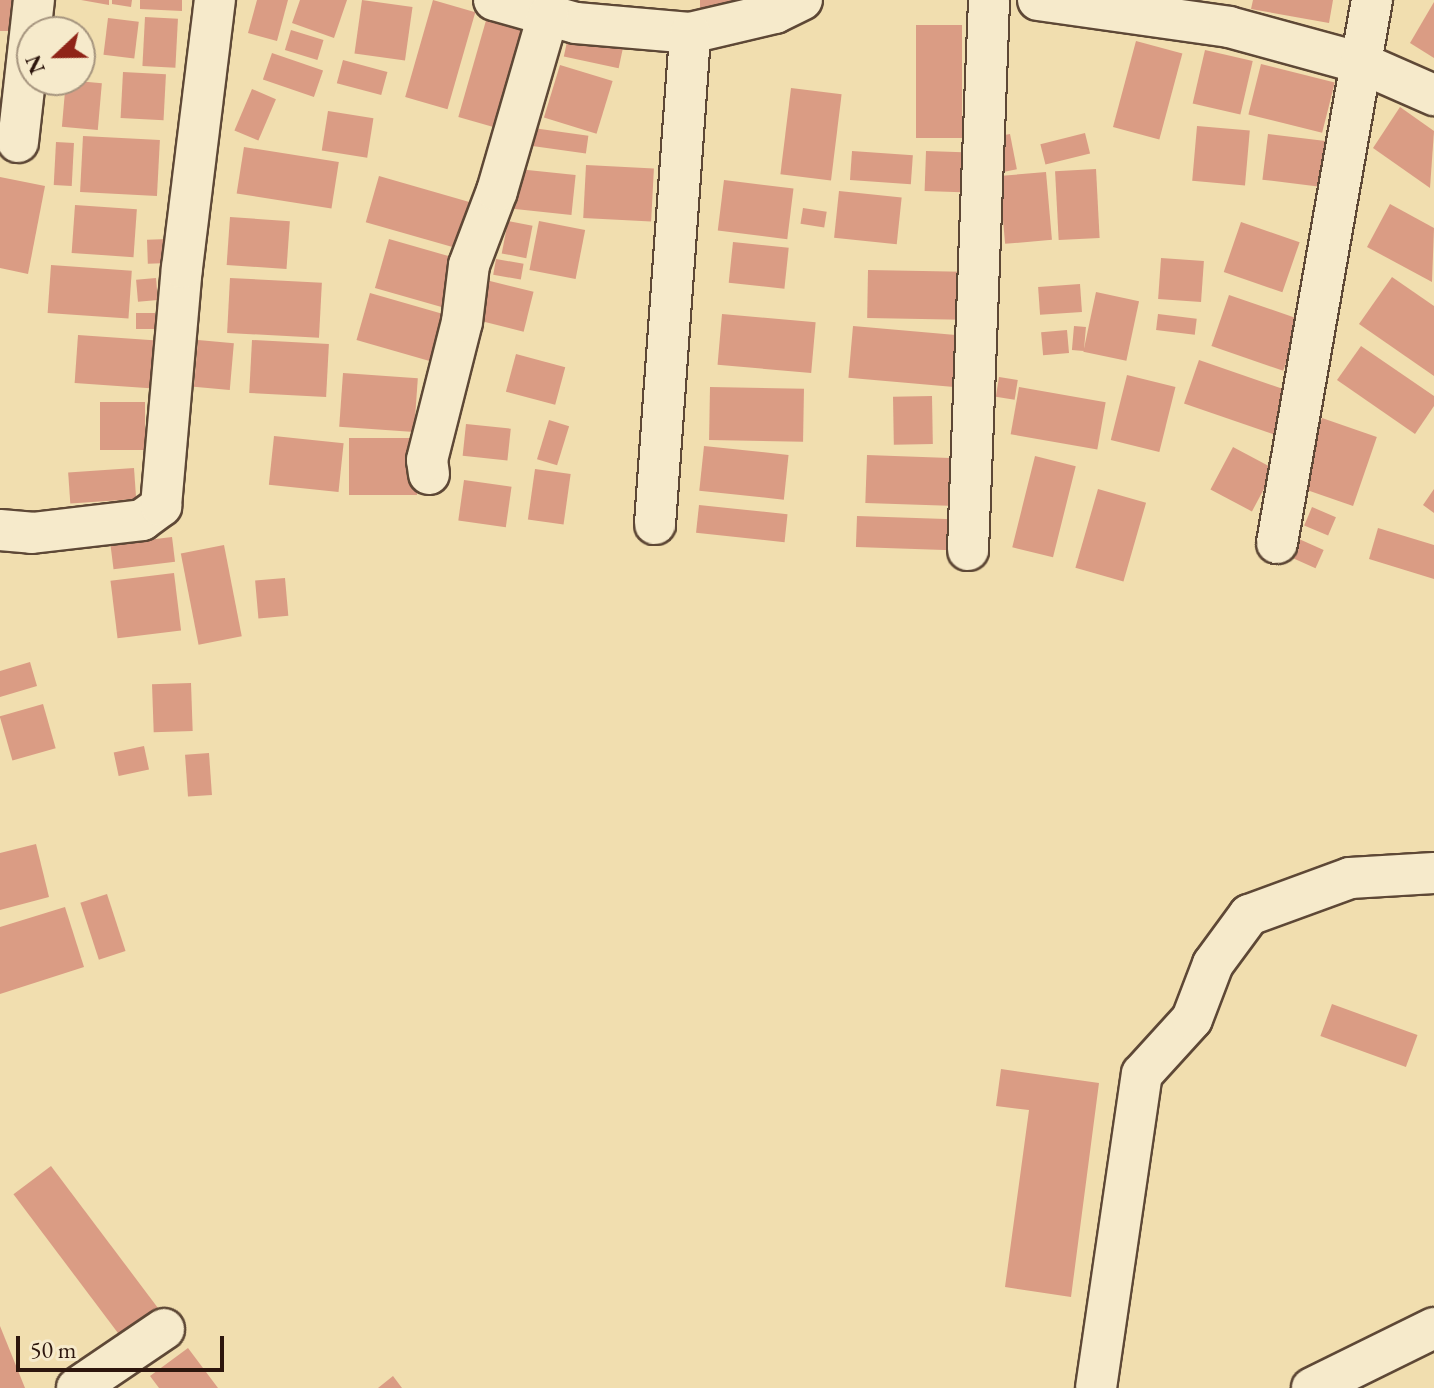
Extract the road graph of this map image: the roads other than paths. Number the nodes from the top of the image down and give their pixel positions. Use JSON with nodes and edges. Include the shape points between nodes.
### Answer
{"nodes":[{"id":1,"x":34,"y":0,"type":"edge"},
{"id":2,"x":215,"y":0,"type":"edge"},
{"id":3,"x":494,"y":0,"type":"edge"},
{"id":4,"x":802,"y":0,"type":"edge"},
{"id":5,"x":989,"y":0,"type":"edge"},
{"id":6,"x":1038,"y":0,"type":"edge"},
{"id":7,"x":1372,"y":0,"type":"edge"},
{"id":8,"x":1111,"y":3,"type":"edge"},
{"id":9,"x":548,"y":15,"type":"junction"},
{"id":10,"x":690,"y":33,"type":"junction"},
{"id":11,"x":1361,"y":63,"type":"junction"},
{"id":12,"x":1434,"y":95,"type":"edge"},
{"id":13,"x":18,"y":142,"type":"dead end"},
{"id":14,"x":429,"y":474,"type":"dead end"},
{"id":15,"x":655,"y":524,"type":"dead end"},
{"id":16,"x":0,"y":530,"type":"edge"},
{"id":17,"x":1277,"y":543,"type":"dead end"},
{"id":18,"x":968,"y":550,"type":"dead end"},
{"id":19,"x":1434,"y":873,"type":"edge"},
{"id":20,"x":1434,"y":1328,"type":"edge"},
{"id":21,"x":164,"y":1329,"type":"dead end"},
{"id":22,"x":77,"y":1388,"type":"edge"},
{"id":23,"x":1096,"y":1388,"type":"edge"},
{"id":24,"x":1312,"y":1388,"type":"edge"}],
"edges":[{"from":1,"to":13,"type":"street"},
{"from":2,"to":16,"type":"street","via":[[182,268],[161,506],[142,520],[32,533]]},
{"from":3,"to":9,"type":"street"},
{"from":4,"to":10,"type":"street","via":[[775,13]]},
{"from":5,"to":18,"type":"street"},
{"from":6,"to":8,"type":"street"},
{"from":7,"to":11,"type":"street"},
{"from":8,"to":11,"type":"street","via":[[1229,27]]},
{"from":9,"to":10,"type":"street"},
{"from":9,"to":14,"type":"street","via":[[497,191],[469,265],[462,322],[427,460]]},
{"from":10,"to":15,"type":"street"},
{"from":11,"to":12,"type":"street"},
{"from":11,"to":17,"type":"street"},
{"from":19,"to":23,"type":"street","via":[[1350,878],[1249,915],[1213,964],[1192,1019],[1142,1074]]},
{"from":20,"to":24,"type":"street"},
{"from":21,"to":22,"type":"street"}]}
